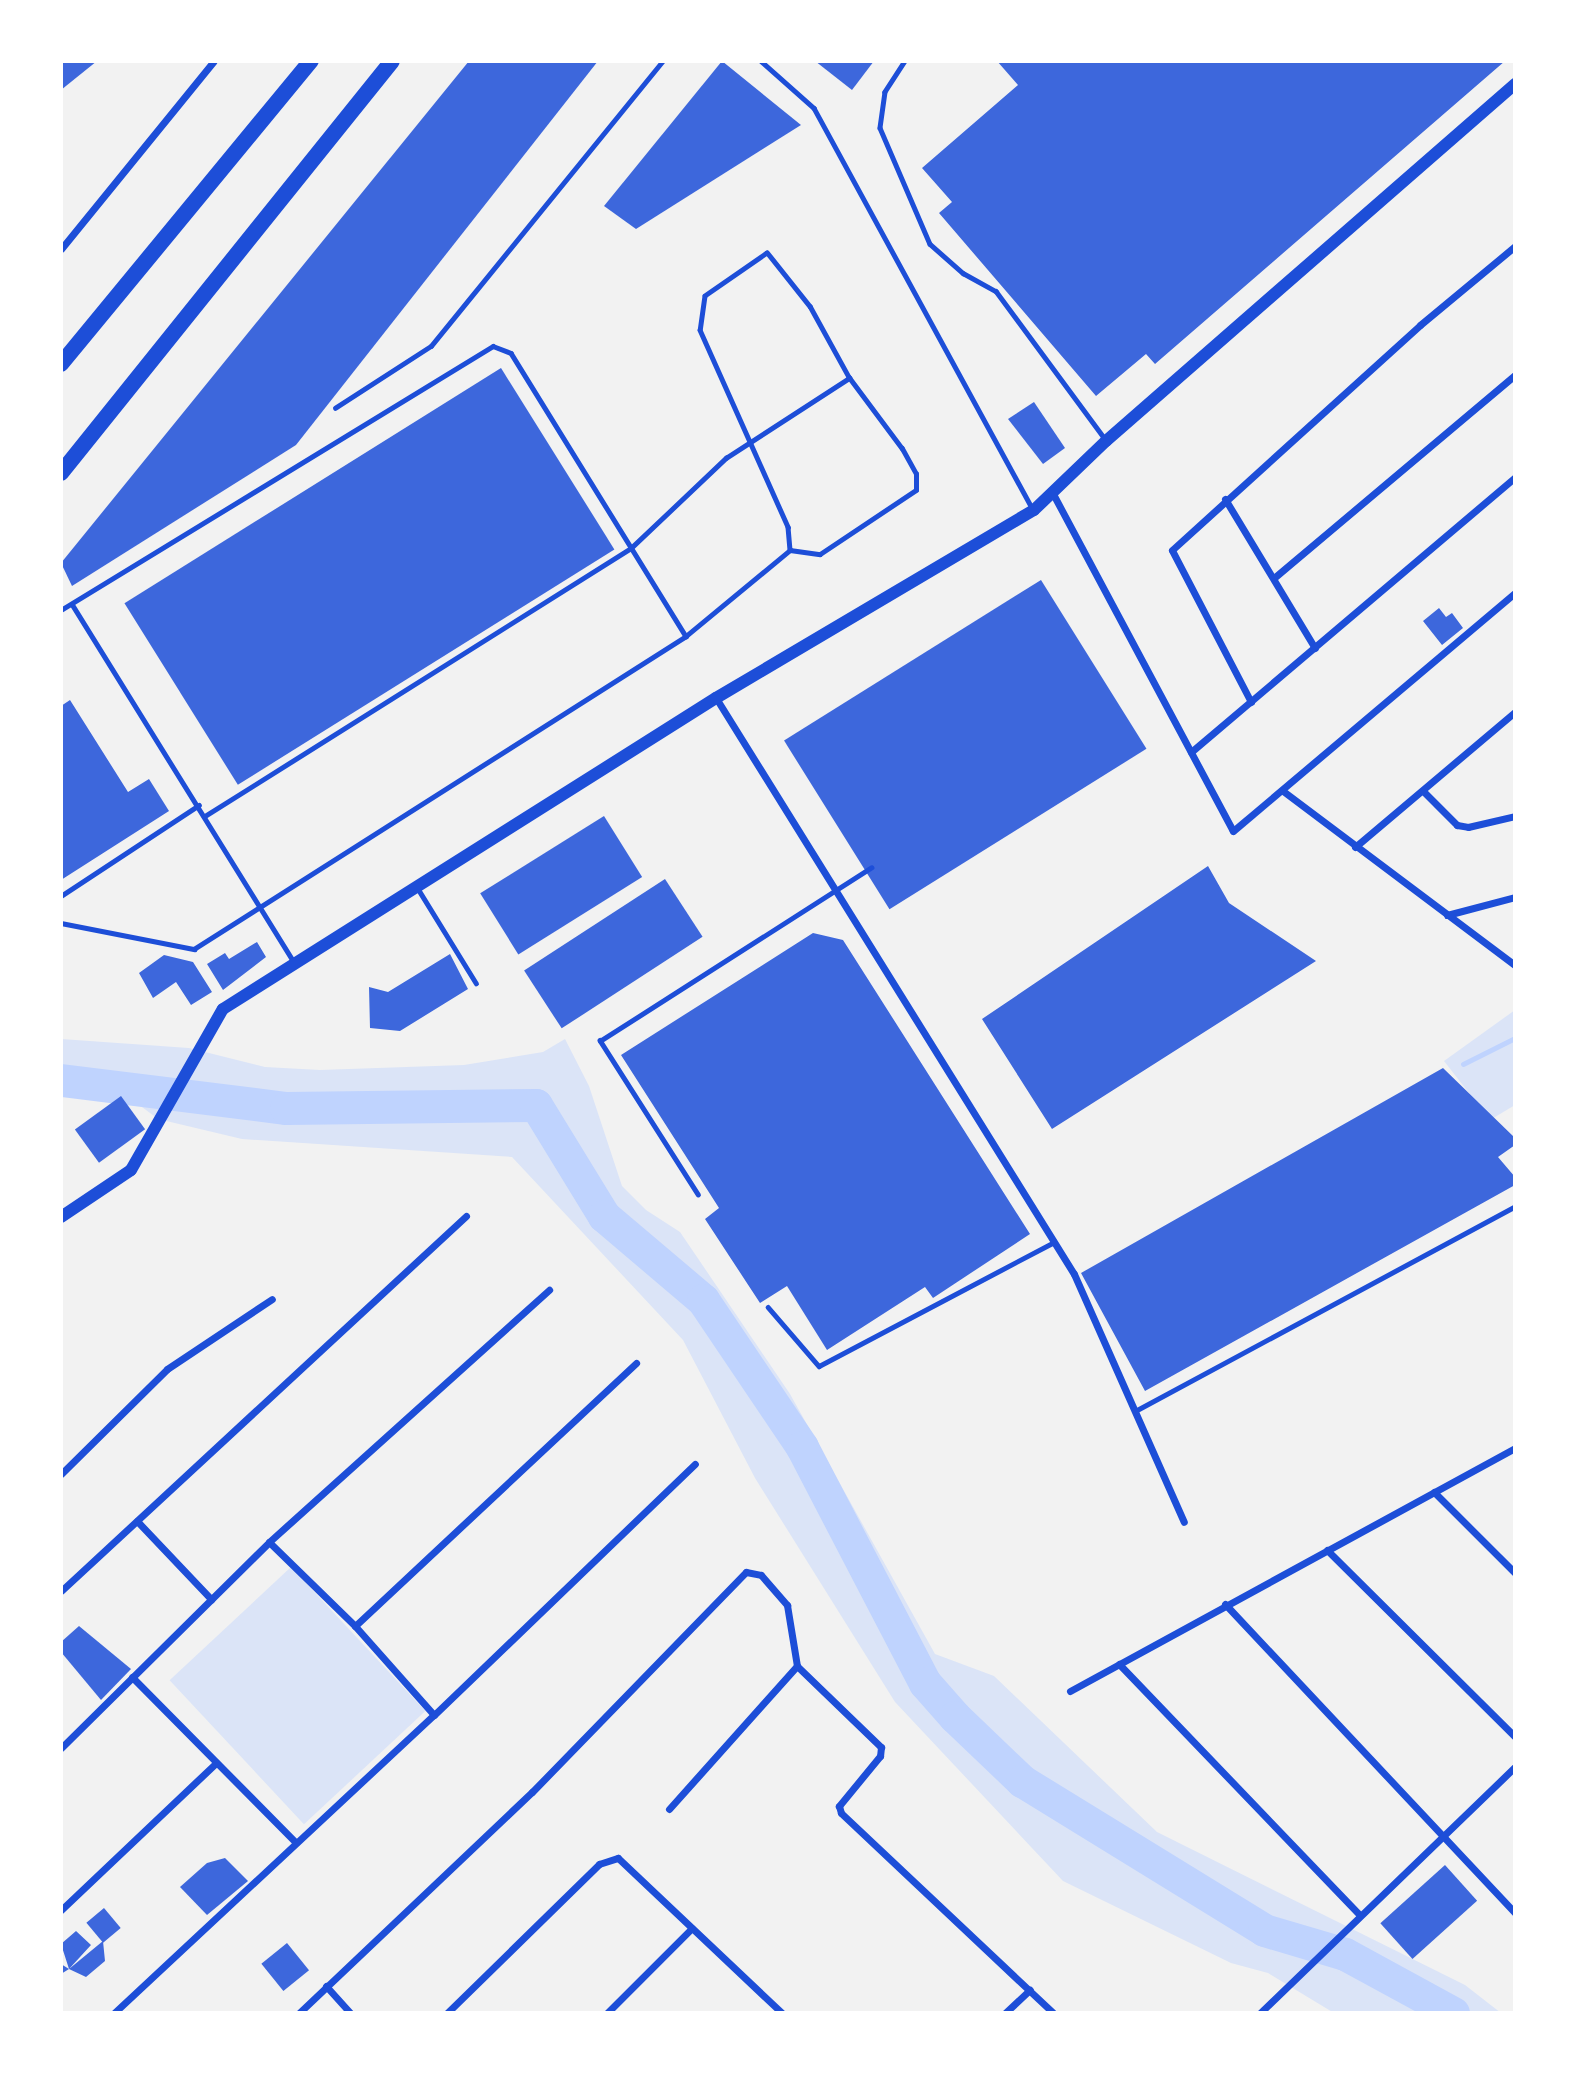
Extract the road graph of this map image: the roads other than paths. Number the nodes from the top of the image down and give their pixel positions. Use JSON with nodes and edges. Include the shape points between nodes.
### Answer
{"nodes":[{"id":1,"x":214,"y":61,"type":"edge"},
{"id":2,"x":312,"y":61,"type":"edge"},
{"id":3,"x":392,"y":61,"type":"edge"},
{"id":4,"x":663,"y":61,"type":"edge"},
{"id":5,"x":761,"y":61,"type":"edge"},
{"id":6,"x":905,"y":61,"type":"edge"},
{"id":7,"x":1515,"y":84,"type":"edge"},
{"id":8,"x":1515,"y":246,"type":"edge"},
{"id":9,"x":61,"y":248,"type":"edge"},
{"id":10,"x":61,"y":365,"type":"edge"},
{"id":11,"x":1515,"y":375,"type":"edge"},
{"id":12,"x":849,"y":378,"type":"junction"},
{"id":13,"x":334,"y":408,"type":"dead end"},
{"id":14,"x":751,"y":440,"type":"junction"},
{"id":15,"x":1106,"y":441,"type":"junction"},
{"id":16,"x":61,"y":473,"type":"edge"},
{"id":17,"x":1515,"y":477,"type":"edge"},
{"id":18,"x":1052,"y":492,"type":"junction"},
{"id":19,"x":1225,"y":499,"type":"junction"},
{"id":20,"x":1034,"y":510,"type":"junction"},
{"id":21,"x":631,"y":548,"type":"junction"},
{"id":22,"x":790,"y":550,"type":"junction"},
{"id":23,"x":1275,"y":577,"type":"junction"},
{"id":24,"x":1515,"y":593,"type":"edge"},
{"id":25,"x":72,"y":604,"type":"junction"},
{"id":26,"x":61,"y":610,"type":"edge"},
{"id":27,"x":686,"y":636,"type":"junction"},
{"id":28,"x":1315,"y":648,"type":"junction"},
{"id":29,"x":716,"y":698,"type":"junction"},
{"id":30,"x":1251,"y":702,"type":"junction"},
{"id":31,"x":1515,"y":712,"type":"edge"},
{"id":32,"x":1191,"y":752,"type":"junction"},
{"id":33,"x":1283,"y":791,"type":"junction"},
{"id":34,"x":1423,"y":791,"type":"junction"},
{"id":35,"x":199,"y":805,"type":"junction"},
{"id":36,"x":205,"y":816,"type":"junction"},
{"id":37,"x":1515,"y":816,"type":"edge"},
{"id":38,"x":1355,"y":847,"type":"junction"},
{"id":39,"x":871,"y":869,"type":"dead end"},
{"id":40,"x":416,"y":887,"type":"junction"},
{"id":41,"x":834,"y":891,"type":"junction"},
{"id":42,"x":61,"y":896,"type":"edge"},
{"id":43,"x":1515,"y":897,"type":"edge"},
{"id":44,"x":261,"y":907,"type":"junction"},
{"id":45,"x":1447,"y":915,"type":"junction"},
{"id":46,"x":61,"y":923,"type":"edge"},
{"id":47,"x":295,"y":963,"type":"junction"},
{"id":48,"x":1515,"y":965,"type":"edge"},
{"id":49,"x":477,"y":982,"type":"dead end"},
{"id":50,"x":698,"y":1195,"type":"dead end"},
{"id":51,"x":1514,"y":1207,"type":"edge"},
{"id":52,"x":466,"y":1216,"type":"dead end"},
{"id":53,"x":61,"y":1217,"type":"edge"},
{"id":54,"x":1054,"y":1242,"type":"junction"},
{"id":55,"x":549,"y":1290,"type":"dead end"},
{"id":56,"x":272,"y":1299,"type":"dead end"},
{"id":57,"x":768,"y":1307,"type":"dead end"},
{"id":58,"x":636,"y":1363,"type":"dead end"},
{"id":59,"x":1137,"y":1410,"type":"junction"},
{"id":60,"x":1515,"y":1448,"type":"edge"},
{"id":61,"x":695,"y":1464,"type":"dead end"},
{"id":62,"x":61,"y":1474,"type":"edge"},
{"id":63,"x":1434,"y":1492,"type":"junction"},
{"id":64,"x":137,"y":1521,"type":"junction"},
{"id":65,"x":1184,"y":1522,"type":"dead end"},
{"id":66,"x":269,"y":1542,"type":"junction"},
{"id":67,"x":1328,"y":1550,"type":"junction"},
{"id":68,"x":1515,"y":1573,"type":"edge"},
{"id":69,"x":61,"y":1591,"type":"edge"},
{"id":70,"x":211,"y":1600,"type":"junction"},
{"id":71,"x":1225,"y":1604,"type":"junction"},
{"id":72,"x":355,"y":1626,"type":"junction"},
{"id":73,"x":1119,"y":1664,"type":"junction"},
{"id":74,"x":797,"y":1666,"type":"junction"},
{"id":75,"x":132,"y":1677,"type":"junction"},
{"id":76,"x":1070,"y":1690,"type":"dead end"},
{"id":77,"x":434,"y":1715,"type":"junction"},
{"id":78,"x":1515,"y":1737,"type":"edge"},
{"id":79,"x":61,"y":1748,"type":"edge"},
{"id":80,"x":216,"y":1763,"type":"junction"},
{"id":81,"x":1515,"y":1767,"type":"edge"},
{"id":82,"x":669,"y":1809,"type":"dead end"},
{"id":83,"x":1443,"y":1835,"type":"junction"},
{"id":84,"x":296,"y":1843,"type":"junction"},
{"id":85,"x":61,"y":1910,"type":"edge"},
{"id":86,"x":1515,"y":1913,"type":"edge"},
{"id":87,"x":1360,"y":1915,"type":"junction"},
{"id":88,"x":692,"y":1928,"type":"junction"},
{"id":89,"x":327,"y":1986,"type":"junction"},
{"id":90,"x":1030,"y":1990,"type":"junction"},
{"id":91,"x":778,"y":2011,"type":"edge"},
{"id":92,"x":114,"y":2013,"type":"edge"},
{"id":93,"x":299,"y":2013,"type":"edge"},
{"id":94,"x":351,"y":2013,"type":"edge"},
{"id":95,"x":447,"y":2013,"type":"edge"},
{"id":96,"x":607,"y":2013,"type":"edge"},
{"id":97,"x":1005,"y":2013,"type":"edge"},
{"id":98,"x":1053,"y":2013,"type":"edge"},
{"id":99,"x":1260,"y":2013,"type":"edge"}],
"edges":[{"from":1,"to":9,"type":"street"},
{"from":2,"to":10,"type":"highway"},
{"from":3,"to":16,"type":"highway"},
{"from":4,"to":13,"type":"lane","via":[[431,346]]},
{"from":5,"to":20,"type":"lane","via":[[814,108]]},
{"from":6,"to":15,"type":"lane","via":[[885,92],[880,128],[930,244],[962,273],[996,291]]},
{"from":7,"to":15,"type":"main road"},
{"from":8,"to":19,"type":"street"},
{"from":11,"to":23,"type":"street"},
{"from":12,"to":14,"type":"lane"},
{"from":12,"to":14,"type":"lane","via":[[810,307],[767,253],[705,296],[699,313],[700,330]]},
{"from":12,"to":22,"type":"lane","via":[[902,449],[916,474],[916,490],[820,554]]},
{"from":14,"to":21,"type":"lane"},
{"from":14,"to":22,"type":"lane","via":[[788,527]]},
{"from":15,"to":18,"type":"main road"},
{"from":17,"to":28,"type":"street"},
{"from":18,"to":20,"type":"main road"},
{"from":18,"to":32,"type":"street"},
{"from":19,"to":23,"type":"street"},
{"from":19,"to":30,"type":"street","via":[[1172,550]]},
{"from":20,"to":29,"type":"main road"},
{"from":21,"to":25,"type":"lane","via":[[511,353],[493,346]]},
{"from":21,"to":27,"type":"lane"},
{"from":21,"to":36,"type":"lane"},
{"from":22,"to":27,"type":"lane"},
{"from":23,"to":28,"type":"street"},
{"from":24,"to":33,"type":"street"},
{"from":25,"to":26,"type":"lane"},
{"from":25,"to":35,"type":"lane"},
{"from":27,"to":44,"type":"lane"},
{"from":28,"to":30,"type":"street"},
{"from":29,"to":40,"type":"main road"},
{"from":29,"to":41,"type":"street"},
{"from":30,"to":32,"type":"street"},
{"from":31,"to":34,"type":"street"},
{"from":32,"to":33,"type":"street","via":[[1233,831]]},
{"from":33,"to":38,"type":"street"},
{"from":34,"to":37,"type":"street","via":[[1457,825],[1468,827]]},
{"from":34,"to":38,"type":"street"},
{"from":35,"to":36,"type":"lane"},
{"from":35,"to":42,"type":"lane"},
{"from":36,"to":44,"type":"lane"},
{"from":38,"to":45,"type":"street"},
{"from":39,"to":41,"type":"lane"},
{"from":40,"to":47,"type":"main road"},
{"from":40,"to":49,"type":"lane"},
{"from":41,"to":50,"type":"lane","via":[[600,1041]]},
{"from":41,"to":54,"type":"street"},
{"from":43,"to":45,"type":"street"},
{"from":44,"to":46,"type":"lane","via":[[194,949]]},
{"from":44,"to":47,"type":"lane"},
{"from":45,"to":48,"type":"street"},
{"from":47,"to":53,"type":"main road","via":[[223,1009],[131,1170]]},
{"from":51,"to":59,"type":"lane"},
{"from":52,"to":64,"type":"street"},
{"from":54,"to":57,"type":"lane","via":[[819,1366]]},
{"from":54,"to":59,"type":"street","via":[[1099,1323]]},
{"from":55,"to":66,"type":"street"},
{"from":56,"to":62,"type":"street","via":[[167,1369]]},
{"from":58,"to":72,"type":"street"},
{"from":59,"to":65,"type":"street"},
{"from":60,"to":63,"type":"street"},
{"from":61,"to":77,"type":"street"},
{"from":63,"to":67,"type":"street"},
{"from":63,"to":68,"type":"street"},
{"from":64,"to":69,"type":"street"},
{"from":64,"to":70,"type":"street"},
{"from":66,"to":70,"type":"street"},
{"from":66,"to":72,"type":"street"},
{"from":67,"to":71,"type":"street"},
{"from":67,"to":78,"type":"street"},
{"from":70,"to":75,"type":"street"},
{"from":71,"to":73,"type":"street"},
{"from":71,"to":83,"type":"street"},
{"from":72,"to":77,"type":"street"},
{"from":73,"to":76,"type":"street"},
{"from":73,"to":87,"type":"street"},
{"from":74,"to":82,"type":"street"},
{"from":74,"to":89,"type":"street","via":[[788,1605],[761,1575],[746,1572],[532,1791]]},
{"from":74,"to":90,"type":"street","via":[[881,1746],[880,1756],[839,1806],[841,1813]]},
{"from":75,"to":79,"type":"street"},
{"from":75,"to":80,"type":"street"},
{"from":77,"to":84,"type":"street"},
{"from":80,"to":84,"type":"street"},
{"from":80,"to":85,"type":"street"},
{"from":81,"to":83,"type":"street"},
{"from":83,"to":86,"type":"street"},
{"from":83,"to":87,"type":"street"},
{"from":84,"to":92,"type":"street"},
{"from":87,"to":99,"type":"street"},
{"from":88,"to":91,"type":"street"},
{"from":88,"to":95,"type":"street","via":[[618,1858],[600,1864]]},
{"from":88,"to":96,"type":"street"},
{"from":89,"to":93,"type":"street"},
{"from":89,"to":94,"type":"street"},
{"from":90,"to":97,"type":"street"},
{"from":90,"to":98,"type":"street"}]}
